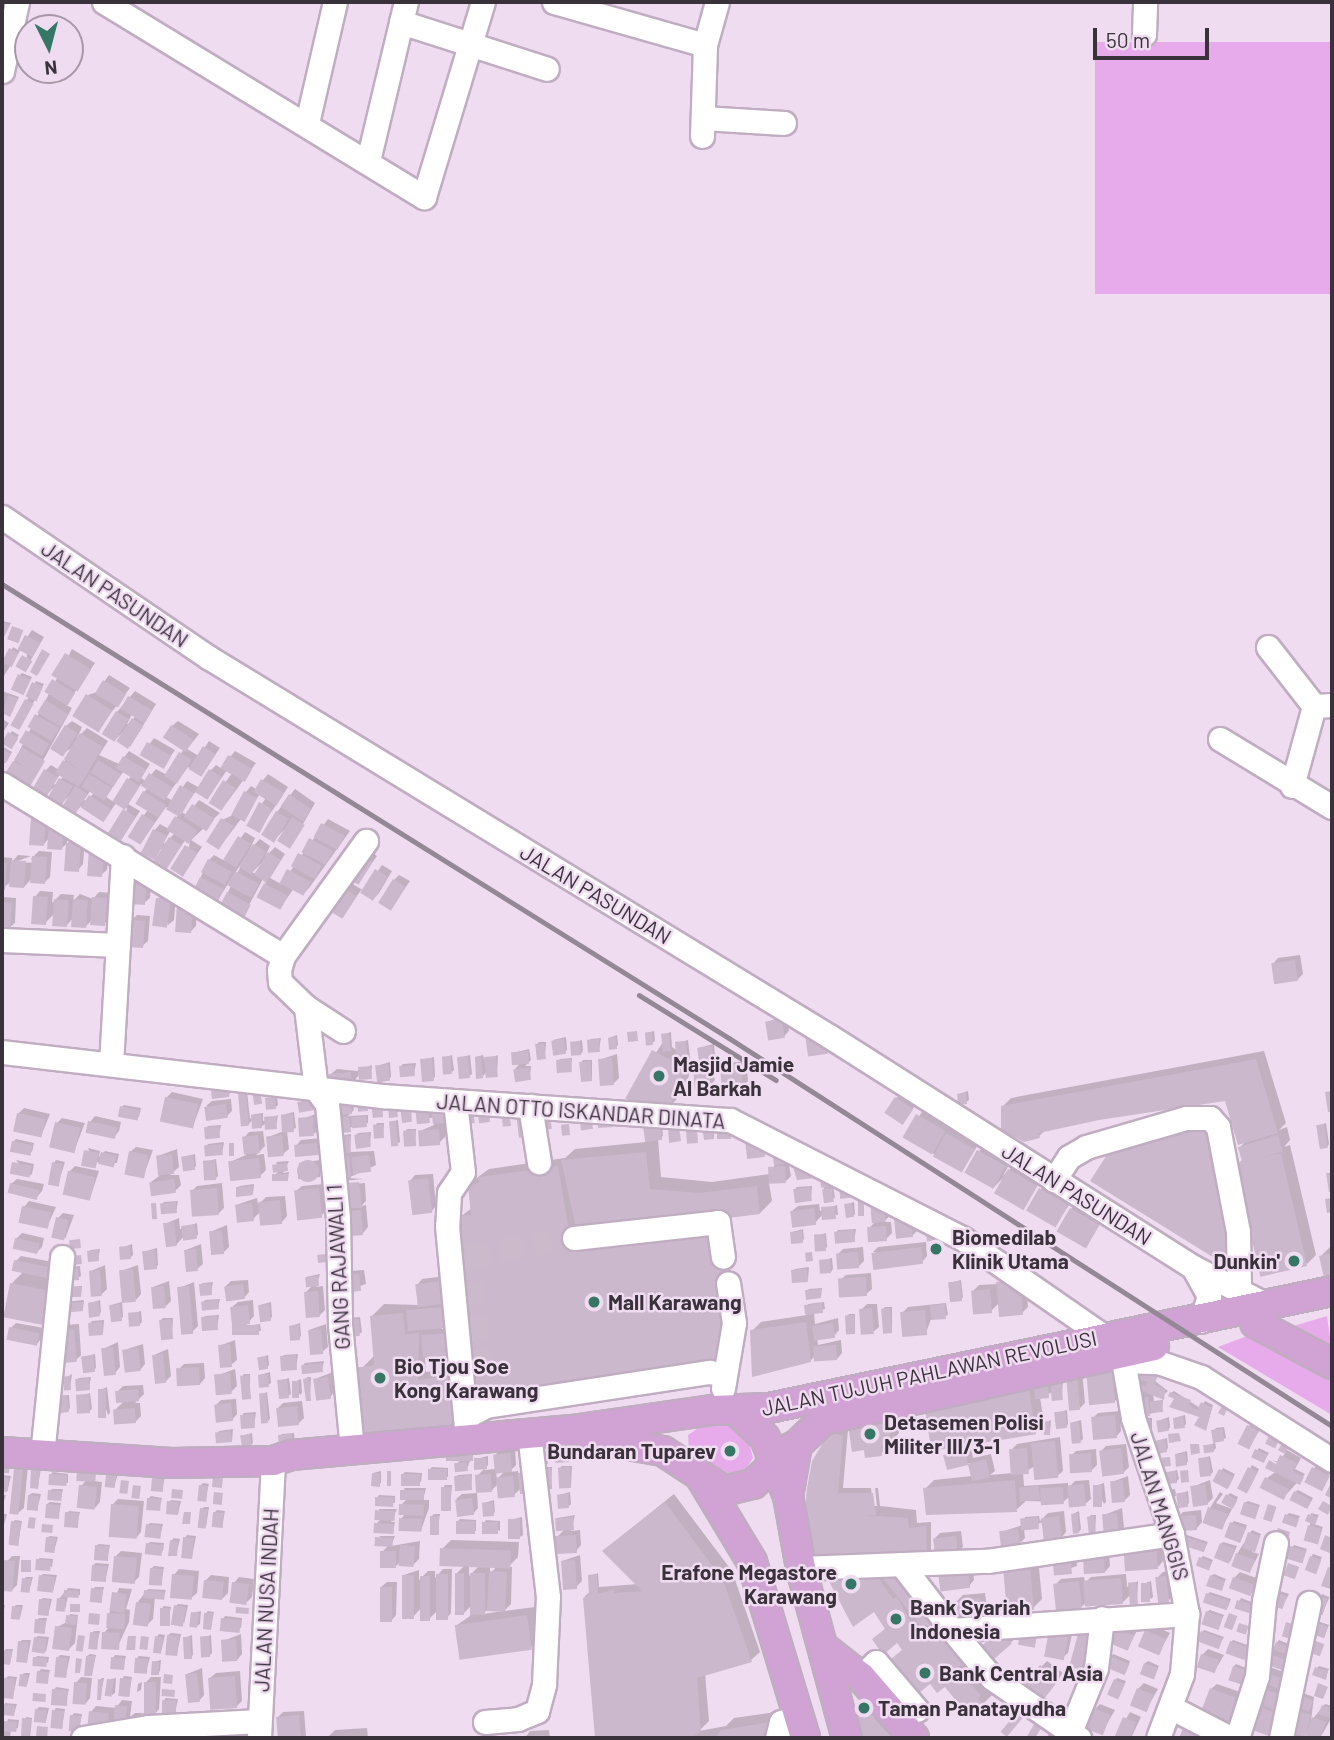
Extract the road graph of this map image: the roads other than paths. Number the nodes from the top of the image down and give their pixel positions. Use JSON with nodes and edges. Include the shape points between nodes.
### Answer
{"nodes":[{"id":1,"x":17,"y":2,"type":"edge"},
{"id":2,"x":104,"y":2,"type":"edge"},
{"id":3,"x":335,"y":2,"type":"edge"},
{"id":4,"x":483,"y":2,"type":"edge"},
{"id":5,"x":554,"y":2,"type":"edge"},
{"id":6,"x":717,"y":2,"type":"edge"},
{"id":7,"x":1144,"y":2,"type":"edge"},
{"id":8,"x":403,"y":12,"type":"edge"},
{"id":9,"x":1144,"y":33,"type":"dead end"},
{"id":10,"x":471,"y":44,"type":"junction"},
{"id":11,"x":705,"y":45,"type":"junction"},
{"id":12,"x":547,"y":69,"type":"dead end"},
{"id":13,"x":2,"y":71,"type":"edge"},
{"id":14,"x":307,"y":122,"type":"junction"},
{"id":15,"x":784,"y":123,"type":"dead end"},
{"id":16,"x":368,"y":161,"type":"junction"},
{"id":17,"x":2,"y":517,"type":"edge"},
{"id":18,"x":1268,"y":647,"type":"dead end"},
{"id":19,"x":1323,"y":706,"type":"edge"},
{"id":20,"x":1220,"y":739,"type":"dead end"},
{"id":21,"x":2,"y":784,"type":"edge"},
{"id":22,"x":1292,"y":786,"type":"junction"},
{"id":23,"x":1332,"y":807,"type":"edge"},
{"id":24,"x":366,"y":841,"type":"dead end"},
{"id":25,"x":123,"y":856,"type":"junction"},
{"id":26,"x":2,"y":940,"type":"edge"},
{"id":27,"x":118,"y":945,"type":"junction"},
{"id":28,"x":284,"y":956,"type":"junction"},
{"id":29,"x":306,"y":1007,"type":"junction"},
{"id":30,"x":343,"y":1031,"type":"dead end"},
{"id":31,"x":2,"y":1052,"type":"edge"},
{"id":32,"x":111,"y":1064,"type":"junction"},
{"id":33,"x":316,"y":1088,"type":"junction"},
{"id":34,"x":455,"y":1102,"type":"junction"},
{"id":35,"x":530,"y":1106,"type":"junction"},
{"id":36,"x":539,"y":1163,"type":"dead end"},
{"id":37,"x":1054,"y":1181,"type":"junction"},
{"id":38,"x":574,"y":1238,"type":"tunnel mouth"},
{"id":39,"x":62,"y":1257,"type":"dead end"},
{"id":40,"x":723,"y":1257,"type":"dead end"},
{"id":41,"x":1193,"y":1267,"type":"junction"},
{"id":42,"x":728,"y":1283,"type":"dead end"},
{"id":43,"x":1239,"y":1291,"type":"junction"},
{"id":44,"x":1332,"y":1292,"type":"edge"},
{"id":45,"x":1332,"y":1303,"type":"edge"},
{"id":46,"x":1261,"y":1314,"type":"junction"},
{"id":47,"x":1200,"y":1321,"type":"junction"},
{"id":48,"x":739,"y":1326,"type":"dead end"},
{"id":49,"x":1116,"y":1350,"type":"junction"},
{"id":50,"x":1332,"y":1364,"type":"edge"},
{"id":51,"x":725,"y":1373,"type":"junction"},
{"id":52,"x":712,"y":1412,"type":"junction"},
{"id":53,"x":466,"y":1427,"type":"junction"},
{"id":54,"x":530,"y":1441,"type":"junction"},
{"id":55,"x":352,"y":1449,"type":"junction"},
{"id":56,"x":785,"y":1450,"type":"junction"},
{"id":57,"x":2,"y":1452,"type":"edge"},
{"id":58,"x":41,"y":1455,"type":"junction"},
{"id":59,"x":1332,"y":1460,"type":"edge"},
{"id":60,"x":273,"y":1461,"type":"junction"},
{"id":61,"x":693,"y":1467,"type":"junction"},
{"id":62,"x":1172,"y":1534,"type":"junction"},
{"id":63,"x":1276,"y":1543,"type":"dead end"},
{"id":64,"x":901,"y":1564,"type":"junction"},
{"id":65,"x":801,"y":1568,"type":"junction"},
{"id":66,"x":1309,"y":1603,"type":"dead end"},
{"id":67,"x":1187,"y":1614,"type":"junction"},
{"id":68,"x":1102,"y":1618,"type":"junction"},
{"id":69,"x":952,"y":1630,"type":"junction"},
{"id":70,"x":824,"y":1648,"type":"junction"},
{"id":71,"x":861,"y":1677,"type":"junction"},
{"id":72,"x":1172,"y":1708,"type":"junction"},
{"id":73,"x":917,"y":1710,"type":"dead end"},
{"id":74,"x":485,"y":1722,"type":"dead end"},
{"id":75,"x":802,"y":1728,"type":"edge"},
{"id":76,"x":259,"y":1729,"type":"edge"},
{"id":77,"x":1074,"y":1735,"type":"edge"},
{"id":78,"x":83,"y":1738,"type":"edge"},
{"id":79,"x":777,"y":1738,"type":"edge"},
{"id":80,"x":847,"y":1738,"type":"edge"},
{"id":81,"x":914,"y":1738,"type":"edge"},
{"id":82,"x":1158,"y":1738,"type":"edge"},
{"id":83,"x":1230,"y":1738,"type":"edge"},
{"id":84,"x":1237,"y":1738,"type":"edge"},
{"id":85,"x":1282,"y":1738,"type":"edge"}],
"edges":[{"from":1,"to":13,"type":"street"},
{"from":2,"to":14,"type":"street"},
{"from":3,"to":14,"type":"street"},
{"from":4,"to":10,"type":"street"},
{"from":5,"to":11,"type":"street"},
{"from":6,"to":11,"type":"street"},
{"from":7,"to":9,"type":"street"},
{"from":8,"to":10,"type":"street"},
{"from":8,"to":16,"type":"street"},
{"from":10,"to":12,"type":"street"},
{"from":10,"to":16,"type":"street","via":[[427,194],[421,196]]},
{"from":11,"to":15,"type":"street","via":[[703,127]]},
{"from":14,"to":16,"type":"street"},
{"from":17,"to":37,"type":"street","name":"JALAN PASUNDAN","via":[[208,657],[829,1036]]},
{"from":18,"to":19,"type":"street"},
{"from":19,"to":22,"type":"street"},
{"from":20,"to":22,"type":"street"},
{"from":21,"to":25,"type":"street"},
{"from":22,"to":23,"type":"street"},
{"from":24,"to":28,"type":"street"},
{"from":25,"to":27,"type":"street"},
{"from":25,"to":28,"type":"street"},
{"from":26,"to":27,"type":"street"},
{"from":27,"to":32,"type":"street"},
{"from":28,"to":29,"type":"street","via":[[280,982]]},
{"from":29,"to":30,"type":"street"},
{"from":29,"to":33,"type":"street","name":"GANG RAJAWALI 1"},
{"from":31,"to":32,"type":"street","name":"JALAN OTTO ISKANDAR DINATA"},
{"from":32,"to":33,"type":"street","name":"JALAN OTTO ISKANDAR DINATA"},
{"from":33,"to":34,"type":"street","name":"JALAN OTTO ISKANDAR DINATA"},
{"from":33,"to":55,"type":"street","name":"GANG RAJAWALI 1","via":[[327,1104]]},
{"from":34,"to":35,"type":"street","name":"JALAN OTTO ISKANDAR DINATA"},
{"from":34,"to":53,"type":"street","via":[[463,1172],[449,1193],[458,1257]]},
{"from":35,"to":36,"type":"street"},
{"from":35,"to":49,"type":"street","name":"JALAN OTTO ISKANDAR DINATA","via":[[730,1120],[962,1238]]},
{"from":37,"to":41,"type":"street","name":"JALAN PASUNDAN"},
{"from":37,"to":43,"type":"street","via":[[1069,1157],[1086,1147],[1186,1118],[1210,1118],[1218,1127],[1238,1232]]},
{"from":38,"to":40,"type":"street","via":[[718,1222]]},
{"from":39,"to":58,"type":"street"},
{"from":41,"to":43,"type":"street","name":"JALAN PASUNDAN"},
{"from":41,"to":47,"type":"street","via":[[1209,1296]]},
{"from":42,"to":51,"type":"street","via":[[734,1324]]},
{"from":43,"to":46,"type":"street","name":"JALAN PASUNDAN"},
{"from":44,"to":46,"type":"main road","name":"JALAN TUJUH PAHLAWAN REVOLUSI"},
{"from":45,"to":46,"type":"main road","name":"JALAN TUJUH PAHLAWAN REVOLUSI"},
{"from":46,"to":47,"type":"main road","name":"JALAN TUJUH PAHLAWAN REVOLUSI"},
{"from":46,"to":49,"type":"main road","name":"JALAN TUJUH PAHLAWAN REVOLUSI"},
{"from":46,"to":50,"type":"main road"},
{"from":47,"to":49,"type":"main road","name":"JALAN TUJUH PAHLAWAN REVOLUSI"},
{"from":48,"to":51,"type":"street"},
{"from":49,"to":52,"type":"main road","name":"JALAN TUJUH PAHLAWAN REVOLUSI","via":[[769,1408]]},
{"from":49,"to":56,"type":"main road","name":"JALAN TUJUH PAHLAWAN REVOLUSI","via":[[823,1420]]},
{"from":49,"to":59,"type":"street","via":[[1201,1377]]},
{"from":49,"to":62,"type":"street","name":"JALAN MANGGIS","via":[[1133,1418]]},
{"from":51,"to":52,"type":"street"},
{"from":51,"to":53,"type":"street","via":[[486,1406]]},
{"from":52,"to":53,"type":"main road","name":"JALAN TUJUH PAHLAWAN REVOLUSI"},
{"from":52,"to":56,"type":"main road","via":[[758,1427]]},
{"from":52,"to":61,"type":"main road","via":[[680,1425],[677,1437]]},
{"from":53,"to":55,"type":"main road","name":"JALAN TUJUH PAHLAWAN REVOLUSI"},
{"from":54,"to":60,"type":"main road","name":"JALAN TUJUH PAHLAWAN REVOLUSI","via":[[291,1467]]},
{"from":54,"to":61,"type":"main road","name":"JALAN TUJUH PAHLAWAN REVOLUSI","via":[[612,1441],[663,1451]]},
{"from":54,"to":74,"type":"street","via":[[548,1597],[544,1684],[537,1711],[518,1719]]},
{"from":55,"to":60,"type":"main road","name":"JALAN TUJUH PAHLAWAN REVOLUSI"},
{"from":56,"to":61,"type":"main road","name":"JALAN TUJUH PAHLAWAN REVOLUSI","via":[[768,1470],[741,1489],[715,1488]]},
{"from":56,"to":65,"type":"main road"},
{"from":57,"to":58,"type":"main road","name":"JALAN TUJUH PAHLAWAN REVOLUSI"},
{"from":58,"to":60,"type":"main road","name":"JALAN TUJUH PAHLAWAN REVOLUSI","via":[[172,1463]]},
{"from":60,"to":76,"type":"street","name":"JALAN NUSA INDAH"},
{"from":61,"to":75,"type":"main road","via":[[729,1517],[752,1562]]},
{"from":62,"to":64,"type":"street","via":[[1033,1556]]},
{"from":62,"to":67,"type":"street","name":"JALAN MANGGIS"},
{"from":63,"to":84,"type":"street","via":[[1264,1601],[1257,1676]]},
{"from":64,"to":65,"type":"street"},
{"from":64,"to":69,"type":"street"},
{"from":65,"to":70,"type":"main road"},
{"from":66,"to":85,"type":"street"},
{"from":67,"to":68,"type":"street"},
{"from":67,"to":72,"type":"street","name":"JALAN MANGGIS","via":[[1186,1651]]},
{"from":68,"to":69,"type":"street"},
{"from":68,"to":77,"type":"street","via":[[1096,1668]]},
{"from":69,"to":77,"type":"street","via":[[992,1678]]},
{"from":70,"to":71,"type":"main road"},
{"from":70,"to":80,"type":"main road"},
{"from":71,"to":73,"type":"street","via":[[876,1662]]},
{"from":71,"to":81,"type":"main road"},
{"from":72,"to":82,"type":"street","name":"JALAN MANGGIS"},
{"from":72,"to":83,"type":"street"},
{"from":75,"to":79,"type":"street","via":[[781,1722]]},
{"from":76,"to":78,"type":"street","via":[[149,1727]]}]}
